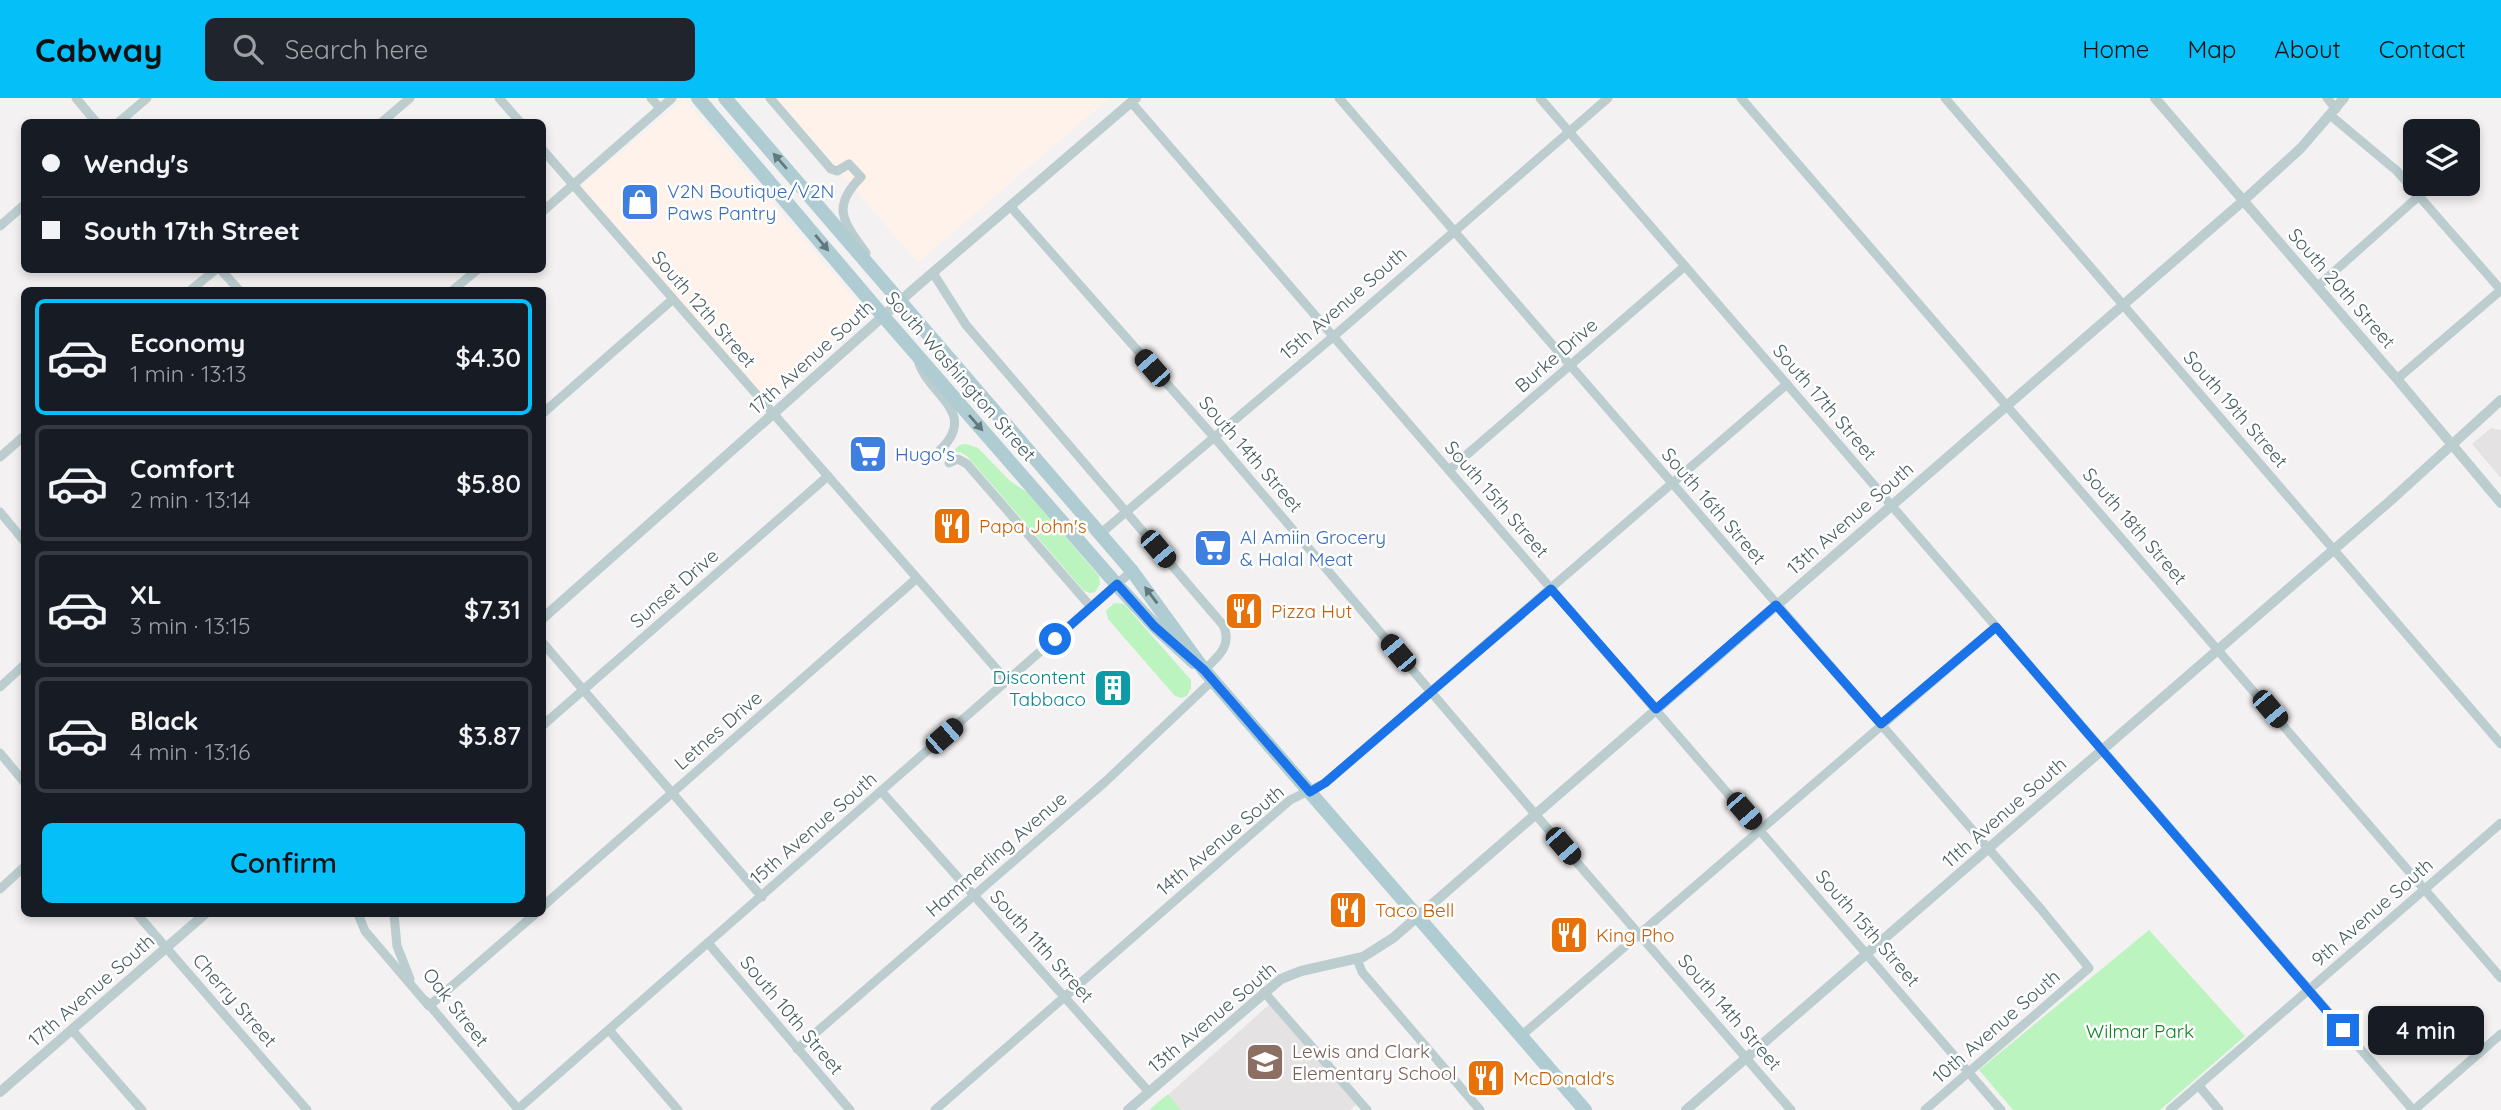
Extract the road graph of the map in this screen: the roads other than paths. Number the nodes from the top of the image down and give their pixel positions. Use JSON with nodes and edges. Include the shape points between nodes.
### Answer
{"nodes":[{"id":1,"x":76,"y":98,"type":"edge"},
{"id":2,"x":146,"y":98,"type":"edge"},
{"id":3,"x":410,"y":98,"type":"edge"},
{"id":4,"x":499,"y":98,"type":"edge"},
{"id":5,"x":651,"y":98,"type":"edge"},
{"id":6,"x":672,"y":98,"type":"edge"},
{"id":7,"x":698,"y":98,"type":"edge"},
{"id":8,"x":725,"y":98,"type":"edge"},
{"id":9,"x":770,"y":98,"type":"edge"},
{"id":10,"x":1339,"y":98,"type":"edge"},
{"id":11,"x":1540,"y":98,"type":"edge"},
{"id":12,"x":1608,"y":98,"type":"edge"},
{"id":13,"x":1741,"y":98,"type":"edge"},
{"id":14,"x":1945,"y":98,"type":"edge"},
{"id":15,"x":2155,"y":98,"type":"edge"},
{"id":16,"x":2327,"y":98,"type":"edge"},
{"id":17,"x":2344,"y":98,"type":"edge"},
{"id":18,"x":1134,"y":100,"type":"edge"},
{"id":19,"x":660,"y":108,"type":"junction"},
{"id":20,"x":2333,"y":112,"type":"junction"},
{"id":21,"x":94,"y":119,"type":"edge"},
{"id":22,"x":122,"y":119,"type":"edge"},
{"id":23,"x":386,"y":119,"type":"edge"},
{"id":24,"x":517,"y":119,"type":"edge"},
{"id":25,"x":1569,"y":132,"type":"junction"},
{"id":26,"x":546,"y":154,"type":"edge"},
{"id":27,"x":2403,"y":177,"type":"edge"},
{"id":28,"x":574,"y":185,"type":"junction"},
{"id":29,"x":2419,"y":196,"type":"edge"},
{"id":30,"x":2421,"y":196,"type":"edge"},
{"id":31,"x":2243,"y":201,"type":"junction"},
{"id":32,"x":1010,"y":206,"type":"junction"},
{"id":33,"x":21,"y":208,"type":"edge"},
{"id":34,"x":546,"y":209,"type":"edge"},
{"id":35,"x":0,"y":226,"type":"edge"},
{"id":36,"x":1454,"y":231,"type":"junction"},
{"id":37,"x":1685,"y":266,"type":"junction"},
{"id":38,"x":875,"y":272,"type":"junction"},
{"id":39,"x":933,"y":272,"type":"junction"},
{"id":40,"x":211,"y":273,"type":"edge"},
{"id":41,"x":224,"y":273,"type":"edge"},
{"id":42,"x":473,"y":273,"type":"edge"},
{"id":43,"x":2318,"y":286,"type":"junction"},
{"id":44,"x":195,"y":287,"type":"edge"},
{"id":45,"x":236,"y":287,"type":"edge"},
{"id":46,"x":457,"y":287,"type":"edge"},
{"id":47,"x":2501,"y":290,"type":"edge"},
{"id":48,"x":672,"y":300,"type":"junction"},
{"id":49,"x":900,"y":302,"type":"junction"},
{"id":50,"x":2123,"y":305,"type":"junction"},
{"id":51,"x":883,"y":316,"type":"junction"},
{"id":52,"x":1334,"y":336,"type":"junction"},
{"id":53,"x":917,"y":355,"type":"junction"},
{"id":54,"x":1570,"y":366,"type":"junction"},
{"id":55,"x":2397,"y":379,"type":"junction"},
{"id":56,"x":1787,"y":384,"type":"junction"},
{"id":57,"x":2501,"y":400,"type":"edge"},
{"id":58,"x":2007,"y":405,"type":"junction"},
{"id":59,"x":546,"y":410,"type":"edge"},
{"id":60,"x":774,"y":414,"type":"junction"},
{"id":61,"x":1214,"y":437,"type":"junction"},
{"id":62,"x":21,"y":439,"type":"edge"},
{"id":63,"x":2451,"y":445,"type":"junction"},
{"id":64,"x":939,"y":451,"type":"dead end"},
{"id":65,"x":0,"y":457,"type":"edge"},
{"id":66,"x":949,"y":463,"type":"dead end"},
{"id":67,"x":1449,"y":470,"type":"junction"},
{"id":68,"x":828,"y":476,"type":"junction"},
{"id":69,"x":1672,"y":484,"type":"junction"},
{"id":70,"x":2501,"y":503,"type":"edge"},
{"id":71,"x":1891,"y":505,"type":"junction"},
{"id":72,"x":1126,"y":511,"type":"junction"},
{"id":73,"x":0,"y":512,"type":"edge"},
{"id":74,"x":1100,"y":534,"type":"junction"},
{"id":75,"x":21,"y":537,"type":"edge"},
{"id":76,"x":2334,"y":550,"type":"junction"},
{"id":77,"x":1132,"y":571,"type":"junction"},
{"id":78,"x":916,"y":579,"type":"junction"},
{"id":79,"x":1117,"y":584,"type":"junction"},
{"id":80,"x":1551,"y":589,"type":"junction"},
{"id":81,"x":1776,"y":605,"type":"junction"},
{"id":82,"x":1091,"y":607,"type":"junction"},
{"id":83,"x":546,"y":614,"type":"edge"},
{"id":84,"x":1996,"y":627,"type":"junction"},
{"id":85,"x":546,"y":647,"type":"edge"},
{"id":86,"x":2219,"y":650,"type":"junction"},
{"id":87,"x":21,"y":668,"type":"edge"},
{"id":88,"x":1209,"y":675,"type":"junction"},
{"id":89,"x":1007,"y":681,"type":"junction"},
{"id":90,"x":0,"y":687,"type":"edge"},
{"id":91,"x":583,"y":690,"type":"junction"},
{"id":92,"x":1431,"y":692,"type":"junction"},
{"id":93,"x":1656,"y":709,"type":"junction"},
{"id":94,"x":546,"y":722,"type":"edge"},
{"id":95,"x":1881,"y":724,"type":"junction"},
{"id":96,"x":2501,"y":744,"type":"edge"},
{"id":97,"x":2103,"y":751,"type":"junction"},
{"id":98,"x":0,"y":753,"type":"edge"},
{"id":99,"x":21,"y":778,"type":"edge"},
{"id":100,"x":881,"y":791,"type":"junction"},
{"id":101,"x":1310,"y":792,"type":"junction"},
{"id":102,"x":671,"y":793,"type":"junction"},
{"id":103,"x":1535,"y":814,"type":"junction"},
{"id":104,"x":2501,"y":823,"type":"edge"},
{"id":105,"x":1760,"y":830,"type":"junction"},
{"id":106,"x":1988,"y":849,"type":"junction"},
{"id":107,"x":21,"y":870,"type":"edge"},
{"id":108,"x":0,"y":889,"type":"edge"},
{"id":109,"x":2425,"y":889,"type":"junction"},
{"id":110,"x":762,"y":897,"type":"junction"},
{"id":111,"x":974,"y":897,"type":"junction"},
{"id":112,"x":546,"y":902,"type":"edge"},
{"id":113,"x":140,"y":917,"type":"edge"},
{"id":114,"x":201,"y":917,"type":"edge"},
{"id":115,"x":359,"y":917,"type":"edge"},
{"id":116,"x":394,"y":917,"type":"edge"},
{"id":117,"x":532,"y":917,"type":"edge"},
{"id":118,"x":1416,"y":917,"type":"junction"},
{"id":119,"x":1640,"y":934,"type":"junction"},
{"id":120,"x":708,"y":943,"type":"junction"},
{"id":121,"x":166,"y":947,"type":"junction"},
{"id":122,"x":1867,"y":953,"type":"junction"},
{"id":123,"x":1357,"y":959,"type":"junction"},
{"id":124,"x":2090,"y":968,"type":"joint"},
{"id":125,"x":2501,"y":978,"type":"edge"},
{"id":126,"x":2309,"y":989,"type":"junction"},
{"id":127,"x":1264,"y":992,"type":"junction"},
{"id":128,"x":1064,"y":998,"type":"junction"},
{"id":129,"x":429,"y":1006,"type":"junction"},
{"id":130,"x":72,"y":1030,"type":"junction"},
{"id":131,"x":609,"y":1030,"type":"junction"},
{"id":132,"x":2501,"y":1034,"type":"edge"},
{"id":133,"x":1521,"y":1036,"type":"junction"},
{"id":134,"x":797,"y":1049,"type":"junction"},
{"id":135,"x":1746,"y":1058,"type":"junction"},
{"id":136,"x":1969,"y":1072,"type":"junction"},
{"id":137,"x":2199,"y":1086,"type":"junction"},
{"id":138,"x":0,"y":1092,"type":"edge"},
{"id":139,"x":1149,"y":1092,"type":"junction"},
{"id":140,"x":517,"y":1109,"type":"edge"},
{"id":141,"x":142,"y":1110,"type":"edge"},
{"id":142,"x":307,"y":1110,"type":"edge"},
{"id":143,"x":678,"y":1110,"type":"edge"},
{"id":144,"x":850,"y":1110,"type":"edge"},
{"id":145,"x":935,"y":1110,"type":"edge"},
{"id":146,"x":1128,"y":1110,"type":"edge"},
{"id":147,"x":1367,"y":1110,"type":"edge"},
{"id":148,"x":1480,"y":1110,"type":"edge"},
{"id":149,"x":1584,"y":1110,"type":"edge"},
{"id":150,"x":1686,"y":1110,"type":"edge"},
{"id":151,"x":1791,"y":1110,"type":"edge"},
{"id":152,"x":1925,"y":1110,"type":"edge"},
{"id":153,"x":2001,"y":1110,"type":"edge"},
{"id":154,"x":2170,"y":1110,"type":"edge"},
{"id":155,"x":2219,"y":1110,"type":"edge"},
{"id":156,"x":2413,"y":1110,"type":"edge"}],
"edges":[{"from":1,"to":21,"type":"street"},
{"from":2,"to":22,"type":"street"},
{"from":3,"to":23,"type":"street"},
{"from":4,"to":24,"type":"street"},
{"from":5,"to":19,"type":"street"},
{"from":6,"to":19,"type":"street"},
{"from":7,"to":51,"type":"main road","name":"South Washington Street","one_way":true},
{"from":38,"to":8,"type":"main road","name":"South Washington Street","one_way":true},
{"from":9,"to":38,"type":"street","via":[[831,169],[838,171],[849,163],[861,177],[844,197],[842,212]]},
{"from":10,"to":36,"type":"street","name":"South 16th Street"},
{"from":11,"to":25,"type":"street","name":"South 17th Street"},
{"from":12,"to":25,"type":"street","name":"15th Avenue South"},
{"from":13,"to":58,"type":"street","name":"South 18th Street"},
{"from":14,"to":50,"type":"street","name":"South 19th Street"},
{"from":15,"to":31,"type":"street","name":"South 20th Street"},
{"from":16,"to":20,"type":"street"},
{"from":17,"to":20,"type":"street","name":"13th Avenue South"},
{"from":18,"to":32,"type":"street","name":"17th Avenue South"},
{"from":18,"to":52,"type":"street","name":"South 15th Street"},
{"from":19,"to":28,"type":"street"},
{"from":20,"to":27,"type":"street"},
{"from":20,"to":31,"type":"street","name":"13th Avenue South"},
{"from":25,"to":36,"type":"street","name":"15th Avenue South"},
{"from":25,"to":37,"type":"street","name":"South 17th Street"},
{"from":26,"to":28,"type":"street","name":"South 12th Street"},
{"from":28,"to":34,"type":"street"},
{"from":28,"to":48,"type":"street","name":"South 12th Street"},
{"from":29,"to":43,"type":"street"},
{"from":30,"to":47,"type":"street"},
{"from":31,"to":43,"type":"street","name":"South 20th Street"},
{"from":31,"to":50,"type":"street","name":"13th Avenue South"},
{"from":32,"to":39,"type":"street","name":"17th Avenue South"},
{"from":32,"to":61,"type":"street","name":"South 14th Street"},
{"from":33,"to":35,"type":"street"},
{"from":36,"to":52,"type":"street","name":"15th Avenue South"},
{"from":36,"to":54,"type":"street","name":"South 16th Street"},
{"from":37,"to":54,"type":"street","name":"Burke Drive"},
{"from":37,"to":56,"type":"street","name":"South 17th Street"},
{"from":38,"to":49,"type":"main road","name":"South Washington Street"},
{"from":39,"to":49,"type":"street","name":"17th Avenue South"},
{"from":39,"to":72,"type":"street","via":[[966,325]]},
{"from":40,"to":44,"type":"street"},
{"from":41,"to":45,"type":"street"},
{"from":42,"to":46,"type":"street"},
{"from":43,"to":55,"type":"street","name":"South 20th Street"},
{"from":47,"to":55,"type":"street"},
{"from":48,"to":59,"type":"street"},
{"from":48,"to":60,"type":"street","name":"South 12th Street"},
{"from":49,"to":51,"type":"street","name":"17th Avenue South"},
{"from":49,"to":74,"type":"main road","name":"South Washington Street"},
{"from":50,"to":58,"type":"street","name":"13th Avenue South"},
{"from":50,"to":76,"type":"street","name":"South 19th Street"},
{"from":51,"to":53,"type":"main road","name":"South Washington Street"},
{"from":51,"to":60,"type":"street","name":"17th Avenue South"},
{"from":52,"to":61,"type":"street","name":"15th Avenue South"},
{"from":52,"to":67,"type":"street","name":"South 15th Street"},
{"from":53,"to":64,"type":"street","via":[[922,372],[954,415],[954,432]]},
{"from":53,"to":79,"type":"main road","name":"South Washington Street","one_way":true},
{"from":54,"to":67,"type":"street","name":"Burke Drive"},
{"from":54,"to":69,"type":"street","name":"South 16th Street"},
{"from":55,"to":63,"type":"street","name":"South 20th Street"},
{"from":56,"to":69,"type":"street","name":"14th Avenue South"},
{"from":56,"to":71,"type":"street","name":"South 17th Street"},
{"from":57,"to":63,"type":"street","name":"11th Avenue South"},
{"from":58,"to":71,"type":"street","name":"13th Avenue South"},
{"from":58,"to":86,"type":"street","name":"South 18th Street"},
{"from":60,"to":68,"type":"street","name":"South 12th Street"},
{"from":60,"to":83,"type":"street","name":"17th Avenue South"},
{"from":61,"to":72,"type":"street","name":"15th Avenue South"},
{"from":61,"to":92,"type":"street","name":"South 14th Street"},
{"from":62,"to":65,"type":"street"},
{"from":63,"to":70,"type":"street","name":"South 20th Street"},
{"from":63,"to":76,"type":"street","name":"11th Avenue South"},
{"from":66,"to":82,"type":"street","via":[[960,459],[974,471]]},
{"from":67,"to":80,"type":"street","name":"South 15th Street"},
{"from":68,"to":78,"type":"street","name":"South 12th Street"},
{"from":68,"to":91,"type":"street","name":"Sunset Drive"},
{"from":69,"to":80,"type":"street","name":"14th Avenue South"},
{"from":69,"to":81,"type":"street","name":"South 16th Street"},
{"from":71,"to":81,"type":"street","name":"13th Avenue South"},
{"from":71,"to":84,"type":"street","name":"South 17th Street"},
{"from":72,"to":74,"type":"street","name":"15th Avenue South"},
{"from":72,"to":88,"type":"street","name":"Hammerling Avenue","via":[[1227,632],[1223,652]]},
{"from":73,"to":75,"type":"street"},
{"from":74,"to":77,"type":"main road","name":"South Washington Street"},
{"from":76,"to":86,"type":"street","name":"11th Avenue South"},
{"from":76,"to":96,"type":"street","name":"South 19th Street"},
{"from":77,"to":79,"type":"street","name":"15th Avenue South"},
{"from":88,"to":77,"type":"main road","name":"South Washington Street","one_way":true},
{"from":78,"to":89,"type":"street","name":"South 12th Street"},
{"from":78,"to":102,"type":"street","name":"Letnes Drive"},
{"from":79,"to":82,"type":"street","name":"15th Avenue South"},
{"from":79,"to":88,"type":"main road","name":"South Washington Street","via":[[1154,626]]},
{"from":80,"to":92,"type":"street","name":"14th Avenue South"},
{"from":80,"to":93,"type":"street","name":"South 15th Street"},
{"from":81,"to":93,"type":"street","name":"13th Avenue South"},
{"from":81,"to":95,"type":"street","name":"South 16th Street"},
{"from":82,"to":89,"type":"street","name":"15th Avenue South"},
{"from":84,"to":95,"type":"street"},
{"from":84,"to":97,"type":"street","name":"South 17th Street"},
{"from":85,"to":91,"type":"street"},
{"from":86,"to":97,"type":"street","name":"11th Avenue South"},
{"from":86,"to":109,"type":"street","name":"South 18th Street"},
{"from":87,"to":90,"type":"street"},
{"from":88,"to":101,"type":"main road","name":"South Washington Street"},
{"from":88,"to":111,"type":"street","name":"Hammerling Avenue","via":[[1105,782]]},
{"from":89,"to":100,"type":"street","name":"15th Avenue South"},
{"from":91,"to":94,"type":"street","name":"Sunset Drive"},
{"from":91,"to":102,"type":"street"},
{"from":92,"to":101,"type":"street","name":"14th Avenue South"},
{"from":92,"to":103,"type":"street","name":"South 14th Street"},
{"from":93,"to":103,"type":"street","name":"13th Avenue South"},
{"from":93,"to":105,"type":"street","name":"South 15th Street"},
{"from":95,"to":105,"type":"street"},
{"from":95,"to":106,"type":"street","name":"South 16th Street"},
{"from":97,"to":106,"type":"street","name":"11th Avenue South"},
{"from":97,"to":126,"type":"street","name":"South 17th Street"},
{"from":98,"to":99,"type":"street"},
{"from":100,"to":110,"type":"street","name":"15th Avenue South"},
{"from":100,"to":111,"type":"street","name":"South 11th Street"},
{"from":101,"to":118,"type":"main road","name":"South Washington Street"},
{"from":101,"to":128,"type":"street","name":"14th Avenue South","via":[[1290,800]]},
{"from":102,"to":110,"type":"street"},
{"from":102,"to":112,"type":"street","name":"Letnes Drive"},
{"from":103,"to":118,"type":"street","name":"13th Avenue South"},
{"from":103,"to":119,"type":"street","name":"South 14th Street"},
{"from":104,"to":109,"type":"street","name":"9th Avenue South"},
{"from":105,"to":119,"type":"street"},
{"from":105,"to":122,"type":"street","name":"South 15th Street"},
{"from":106,"to":122,"type":"street","name":"11th Avenue South"},
{"from":106,"to":124,"type":"street","name":"South 16th Street"},
{"from":107,"to":108,"type":"street"},
{"from":109,"to":125,"type":"street","name":"South 18th Street"},
{"from":109,"to":126,"type":"street","name":"9th Avenue South"},
{"from":110,"to":120,"type":"street","name":"15th Avenue South"},
{"from":111,"to":128,"type":"street","name":"South 11th Street"},
{"from":111,"to":134,"type":"street","name":"Hammerling Avenue"},
{"from":113,"to":121,"type":"street","name":"Cherry Street"},
{"from":114,"to":121,"type":"street","name":"17th Avenue South"},
{"from":115,"to":129,"type":"street","via":[[365,931]]},
{"from":116,"to":129,"type":"street","name":"Oak Street","via":[[397,946],[410,981]]},
{"from":117,"to":129,"type":"street"},
{"from":118,"to":123,"type":"street","name":"13th Avenue South","via":[[1380,948]]},
{"from":118,"to":133,"type":"main road","name":"South Washington Street"},
{"from":119,"to":133,"type":"street"},
{"from":119,"to":135,"type":"street","name":"South 14th Street"},
{"from":120,"to":131,"type":"street","name":"15th Avenue South"},
{"from":120,"to":134,"type":"street","name":"South 10th Street"},
{"from":121,"to":130,"type":"street","name":"17th Avenue South"},
{"from":121,"to":142,"type":"street","name":"Cherry Street"},
{"from":122,"to":135,"type":"street","name":"11th Avenue South"},
{"from":122,"to":136,"type":"street","name":"South 15th Street"},
{"from":123,"to":127,"type":"street","name":"13th Avenue South","via":[[1291,975]]},
{"from":123,"to":148,"type":"street","via":[[1362,972]]},
{"from":124,"to":136,"type":"street","name":"10th Avenue South"},
{"from":126,"to":137,"type":"street","name":"9th Avenue South"},
{"from":126,"to":156,"type":"street","name":"South 17th Street"},
{"from":127,"to":139,"type":"street","name":"13th Avenue South"},
{"from":127,"to":147,"type":"street"},
{"from":128,"to":139,"type":"street","name":"South 11th Street"},
{"from":128,"to":145,"type":"street","name":"14th Avenue South"},
{"from":129,"to":140,"type":"street","name":"Oak Street"},
{"from":130,"to":138,"type":"street","name":"17th Avenue South"},
{"from":130,"to":141,"type":"street"},
{"from":131,"to":140,"type":"street","name":"15th Avenue South"},
{"from":131,"to":143,"type":"street"},
{"from":132,"to":156,"type":"street"},
{"from":133,"to":149,"type":"main road","name":"South Washington Street"},
{"from":134,"to":144,"type":"street","name":"South 10th Street"},
{"from":135,"to":150,"type":"street","name":"11th Avenue South"},
{"from":135,"to":151,"type":"street","name":"South 14th Street"},
{"from":136,"to":152,"type":"street","name":"10th Avenue South"},
{"from":136,"to":153,"type":"street","name":"South 15th Street"},
{"from":137,"to":154,"type":"street","name":"9th Avenue South"},
{"from":137,"to":155,"type":"street"},
{"from":139,"to":146,"type":"street","name":"13th Avenue South"}]}
